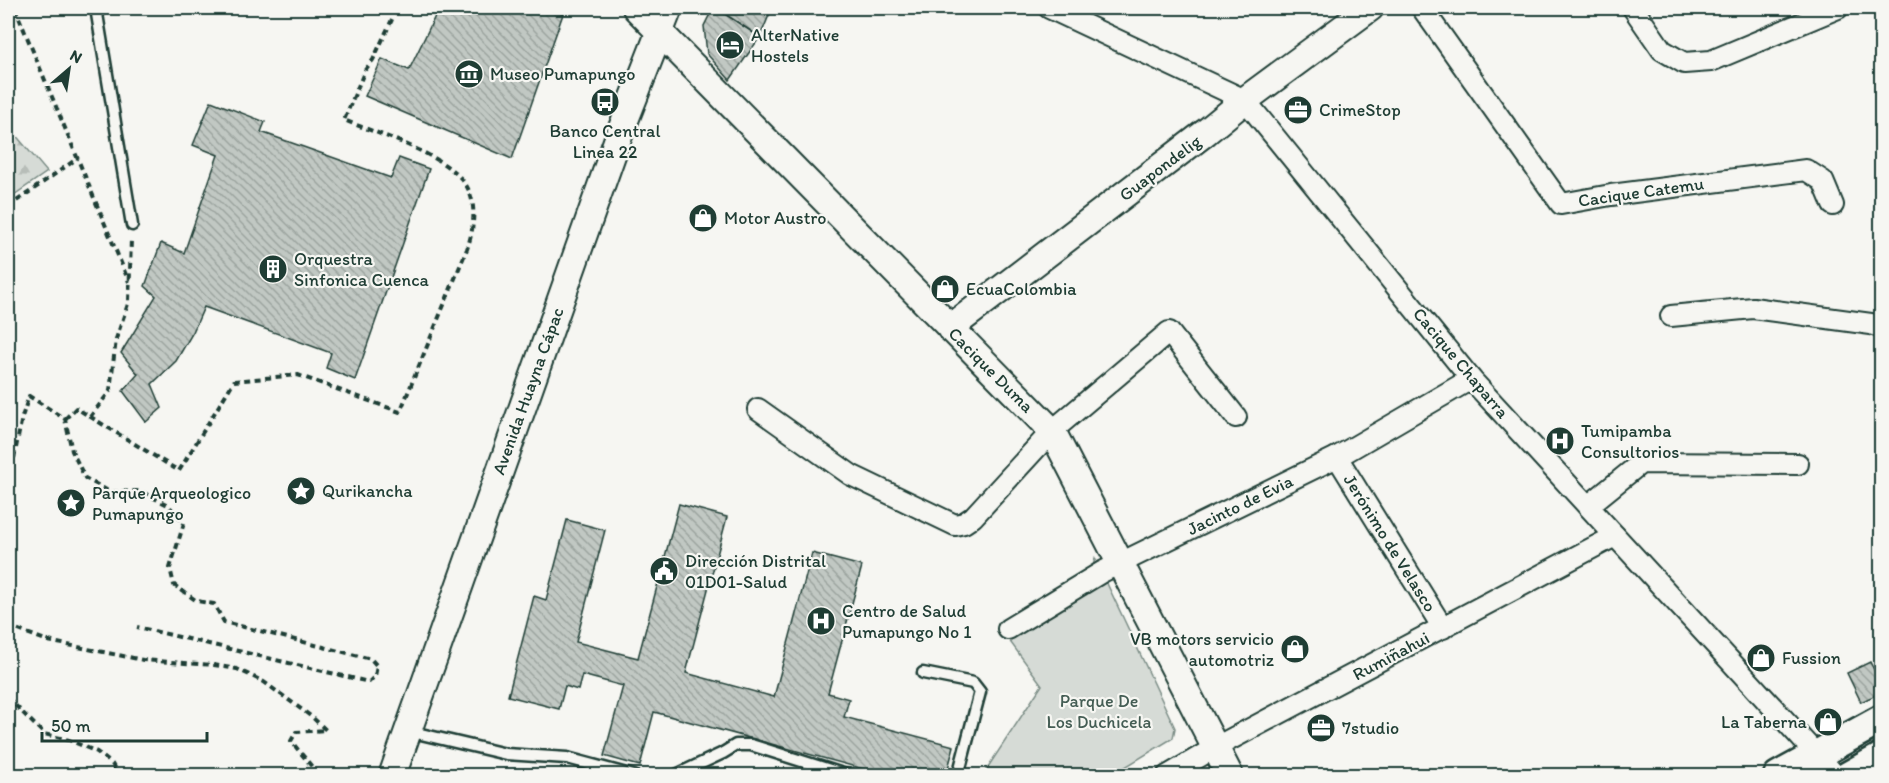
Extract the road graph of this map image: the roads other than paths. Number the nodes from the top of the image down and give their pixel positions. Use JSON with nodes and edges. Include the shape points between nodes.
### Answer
{"nodes":[{"id":1,"x":96,"y":8,"type":"edge"},
{"id":2,"x":636,"y":8,"type":"edge"},
{"id":3,"x":669,"y":8,"type":"edge"},
{"id":4,"x":1049,"y":8,"type":"edge"},
{"id":5,"x":1370,"y":8,"type":"edge"},
{"id":6,"x":1422,"y":8,"type":"edge"},
{"id":7,"x":1633,"y":8,"type":"edge"},
{"id":8,"x":1838,"y":8,"type":"edge"},
{"id":9,"x":659,"y":32,"type":"junction"},
{"id":10,"x":1245,"y":100,"type":"junction"},
{"id":11,"x":1833,"y":205,"type":"dead end"},
{"id":12,"x":132,"y":225,"type":"road end"},
{"id":13,"x":1671,"y":316,"type":"dead end"},
{"id":14,"x":950,"y":328,"type":"junction"},
{"id":15,"x":1881,"y":328,"type":"edge"},
{"id":16,"x":1471,"y":379,"type":"junction"},
{"id":17,"x":758,"y":409,"type":"dead end"},
{"id":18,"x":1236,"y":417,"type":"dead end"},
{"id":19,"x":1052,"y":431,"type":"junction"},
{"id":20,"x":1337,"y":458,"type":"junction"},
{"id":21,"x":1798,"y":464,"type":"dead end"},
{"id":22,"x":1588,"y":506,"type":"junction"},
{"id":23,"x":1615,"y":536,"type":"junction"},
{"id":24,"x":1119,"y":564,"type":"junction"},
{"id":25,"x":1443,"y":628,"type":"junction"},
{"id":26,"x":1008,"y":629,"type":"dead end"},
{"id":27,"x":923,"y":672,"type":"dead end"},
{"id":28,"x":1881,"y":719,"type":"edge"},
{"id":29,"x":407,"y":731,"type":"junction"},
{"id":30,"x":1216,"y":747,"type":"junction"},
{"id":31,"x":1816,"y":754,"type":"junction"},
{"id":32,"x":1881,"y":757,"type":"edge"},
{"id":33,"x":392,"y":776,"type":"edge"},
{"id":34,"x":634,"y":776,"type":"edge"},
{"id":35,"x":674,"y":776,"type":"edge"},
{"id":36,"x":849,"y":776,"type":"edge"},
{"id":37,"x":958,"y":776,"type":"edge"},
{"id":38,"x":1167,"y":776,"type":"edge"},
{"id":39,"x":1230,"y":776,"type":"edge"},
{"id":40,"x":1778,"y":776,"type":"edge"},
{"id":41,"x":1836,"y":776,"type":"edge"},
{"id":42,"x":1848,"y":776,"type":"edge"}],
"edges":[{"from":1,"to":12,"type":"lane"},
{"from":2,"to":9,"type":"street","name":"Cacique Duma"},
{"from":3,"to":9,"type":"street","name":"Avenida Huayna Cápac"},
{"from":4,"to":10,"type":"street","name":"Cacique Chaparra"},
{"from":5,"to":10,"type":"street","name":"Guapondelig"},
{"from":6,"to":11,"type":"street","name":"Cacique Catemu","via":[[1561,204],[1806,170],[1823,181]]},
{"from":7,"to":8,"type":"street","via":[[1662,50],[1684,63],[1711,61]]},
{"from":9,"to":14,"type":"street","name":"Cacique Duma"},
{"from":9,"to":29,"type":"street","name":"Avenida Huayna Cápac"},
{"from":10,"to":14,"type":"street","name":"Guapondelig"},
{"from":10,"to":16,"type":"street","name":"Cacique Chaparra"},
{"from":13,"to":15,"type":"street","via":[[1753,308]]},
{"from":14,"to":19,"type":"street","name":"Cacique Duma"},
{"from":16,"to":20,"type":"street","name":"Jacinto de Evia"},
{"from":16,"to":22,"type":"street","name":"Cacique Chaparra"},
{"from":17,"to":19,"type":"street","via":[[851,475],[955,525],[973,517]]},
{"from":18,"to":19,"type":"street","via":[[1169,332]]},
{"from":19,"to":24,"type":"street","name":"Cacique Duma"},
{"from":20,"to":24,"type":"street","name":"Jacinto de Evia"},
{"from":20,"to":25,"type":"street","name":"Jerónimo de Velasco"},
{"from":21,"to":22,"type":"street","via":[[1641,463]]},
{"from":22,"to":23,"type":"street","name":"Cacique Chaparra"},
{"from":23,"to":25,"type":"street","name":"Rumiñahui"},
{"from":23,"to":31,"type":"street","name":"Cacique Chaparra"},
{"from":24,"to":26,"type":"street","name":"Jacinto de Evia"},
{"from":24,"to":30,"type":"street","name":"Cacique Duma"},
{"from":25,"to":30,"type":"street","name":"Rumiñahui"},
{"from":27,"to":37,"type":"lane","via":[[973,683],[980,692]]},
{"from":28,"to":31,"type":"main road"},
{"from":29,"to":33,"type":"street","name":"Avenida Huayna Cápac"},
{"from":29,"to":34,"type":"lane","via":[[506,754],[567,758]]},
{"from":30,"to":38,"type":"street","name":"Rumiñahui"},
{"from":30,"to":39,"type":"street","name":"Cacique Duma"},
{"from":31,"to":40,"type":"main road"},
{"from":31,"to":41,"type":"street","name":"Cacique Chaparra"},
{"from":32,"to":42,"type":"main road"},
{"from":35,"to":36,"type":"lane","via":[[736,745],[751,745]]}]}
